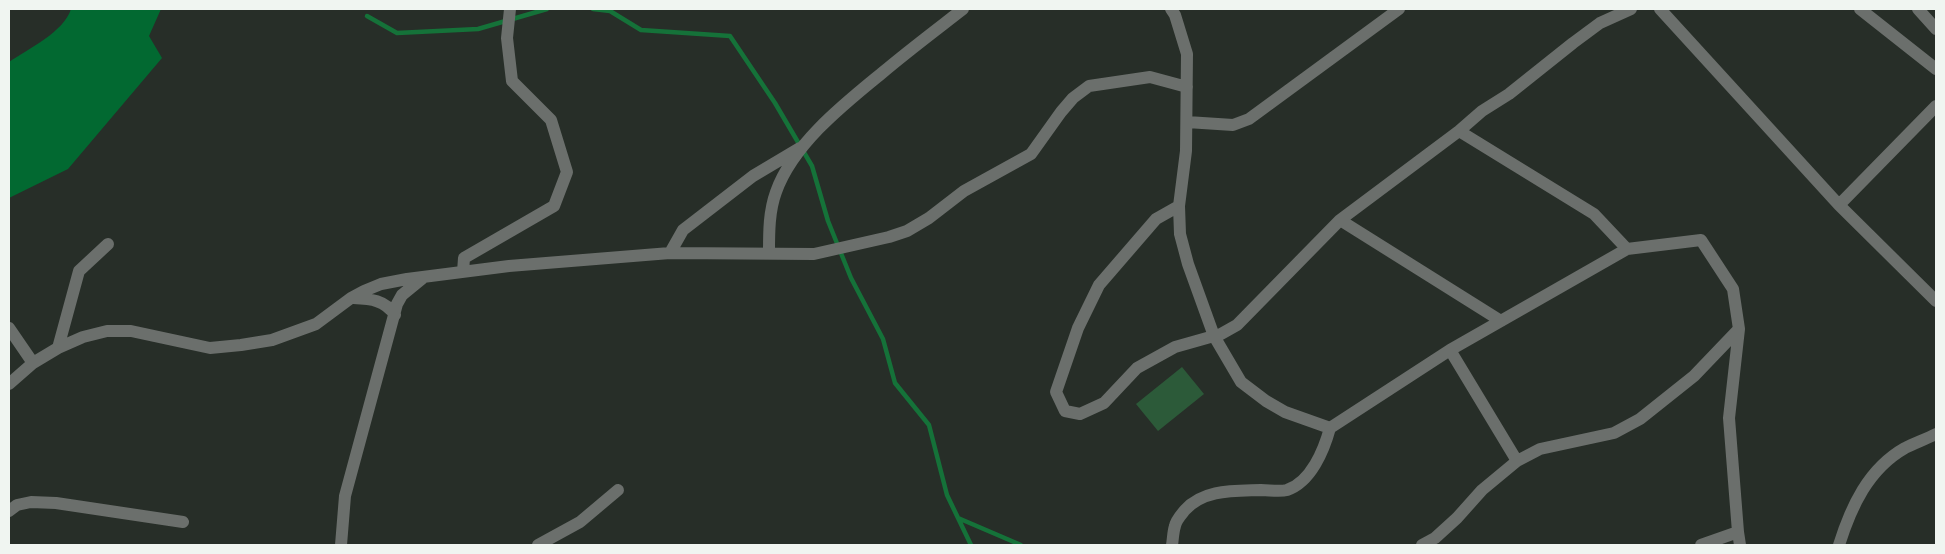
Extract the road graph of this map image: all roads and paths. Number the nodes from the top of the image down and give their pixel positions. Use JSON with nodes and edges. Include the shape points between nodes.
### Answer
{"nodes":[{"id":1,"x":510,"y":9,"type":"edge"},
{"id":2,"x":963,"y":9,"type":"edge"},
{"id":3,"x":1399,"y":9,"type":"edge"},
{"id":4,"x":1631,"y":9,"type":"edge"},
{"id":5,"x":1660,"y":9,"type":"edge"},
{"id":6,"x":1860,"y":9,"type":"edge"},
{"id":7,"x":1918,"y":9,"type":"edge"},
{"id":8,"x":1177,"y":11,"type":"edge"},
{"id":9,"x":1936,"y":29,"type":"edge"},
{"id":10,"x":1936,"y":70,"type":"edge"},
{"id":11,"x":1187,"y":87,"type":"junction"},
{"id":12,"x":1936,"y":106,"type":"edge"},
{"id":13,"x":1187,"y":122,"type":"junction"},
{"id":14,"x":1460,"y":131,"type":"junction"},
{"id":15,"x":804,"y":147,"type":"junction"},
{"id":16,"x":1840,"y":205,"type":"junction"},
{"id":17,"x":1179,"y":206,"type":"junction"},
{"id":18,"x":1340,"y":220,"type":"junction"},
{"id":19,"x":108,"y":244,"type":"dead end"},
{"id":20,"x":1626,"y":249,"type":"junction"},
{"id":21,"x":769,"y":252,"type":"junction"},
{"id":22,"x":670,"y":253,"type":"junction"},
{"id":23,"x":463,"y":272,"type":"junction"},
{"id":24,"x":424,"y":276,"type":"junction"},
{"id":25,"x":350,"y":298,"type":"junction"},
{"id":26,"x":1936,"y":301,"type":"edge"},
{"id":27,"x":395,"y":316,"type":"junction"},
{"id":28,"x":1501,"y":321,"type":"junction"},
{"id":29,"x":9,"y":328,"type":"edge"},
{"id":30,"x":1739,"y":329,"type":"junction"},
{"id":31,"x":1214,"y":336,"type":"junction"},
{"id":32,"x":58,"y":348,"type":"junction"},
{"id":33,"x":1450,"y":350,"type":"junction"},
{"id":34,"x":33,"y":363,"type":"junction"},
{"id":35,"x":9,"y":384,"type":"edge"},
{"id":36,"x":1330,"y":428,"type":"junction"},
{"id":37,"x":1936,"y":434,"type":"edge"},
{"id":38,"x":1517,"y":461,"type":"junction"},
{"id":39,"x":618,"y":490,"type":"dead end"},
{"id":40,"x":9,"y":511,"type":"edge"},
{"id":41,"x":183,"y":522,"type":"dead end"},
{"id":42,"x":1738,"y":532,"type":"junction"},
{"id":43,"x":341,"y":545,"type":"edge"},
{"id":44,"x":538,"y":545,"type":"edge"},
{"id":45,"x":1172,"y":545,"type":"edge"},
{"id":46,"x":1422,"y":545,"type":"edge"},
{"id":47,"x":1700,"y":545,"type":"edge"},
{"id":48,"x":1740,"y":545,"type":"edge"},
{"id":49,"x":1839,"y":545,"type":"edge"}],
"edges":[{"from":1,"to":23,"type":"street","via":[[508,38],[512,81],[551,120],[567,172],[554,206],[464,258]]},
{"from":2,"to":15,"type":"street","via":[[841,106]]},
{"from":3,"to":13,"type":"street","via":[[1249,119],[1233,125]]},
{"from":4,"to":14,"type":"street","via":[[1600,24],[1482,111]]},
{"from":5,"to":16,"type":"street"},
{"from":6,"to":10,"type":"street"},
{"from":7,"to":9,"type":"street"},
{"from":8,"to":11,"type":"street","via":[[1187,54]]},
{"from":11,"to":13,"type":"street"},
{"from":11,"to":21,"type":"street","via":[[1150,77],[1089,86],[1061,112],[1031,154],[964,191],[907,231],[814,254]]},
{"from":12,"to":16,"type":"street"},
{"from":13,"to":17,"type":"street"},
{"from":14,"to":18,"type":"street"},
{"from":14,"to":20,"type":"street","via":[[1594,214]]},
{"from":15,"to":21,"type":"street","via":[[776,192],[769,228]]},
{"from":15,"to":22,"type":"street","via":[[753,176],[683,230]]},
{"from":16,"to":26,"type":"street"},
{"from":17,"to":31,"type":"street","via":[[1180,234],[1188,264]]},
{"from":17,"to":31,"type":"street","via":[[1156,219],[1099,285],[1078,328],[1056,392],[1065,411],[1080,414],[1104,403],[1138,368],[1174,347]]},
{"from":18,"to":28,"type":"street"},
{"from":18,"to":31,"type":"street","via":[[1237,325]]},
{"from":19,"to":32,"type":"street","via":[[79,271]]},
{"from":20,"to":28,"type":"street"},
{"from":20,"to":30,"type":"street","via":[[1701,240],[1733,288]]},
{"from":21,"to":22,"type":"street"},
{"from":22,"to":23,"type":"street"},
{"from":23,"to":24,"type":"street"},
{"from":24,"to":25,"type":"street","via":[[381,284]]},
{"from":24,"to":27,"type":"street","via":[[402,295]]},
{"from":25,"to":27,"type":"street","via":[[378,301],[389,307]]},
{"from":25,"to":32,"type":"street","via":[[316,324],[272,340],[210,348],[131,331],[106,331]]},
{"from":27,"to":43,"type":"street","via":[[345,496]]},
{"from":28,"to":33,"type":"street"},
{"from":29,"to":34,"type":"street"},
{"from":30,"to":38,"type":"street","via":[[1694,376],[1640,419],[1614,433],[1547,447]]},
{"from":30,"to":42,"type":"street","via":[[1729,418]]},
{"from":31,"to":36,"type":"street","via":[[1241,382],[1285,412]]},
{"from":32,"to":34,"type":"street"},
{"from":33,"to":36,"type":"street"},
{"from":33,"to":38,"type":"street"},
{"from":34,"to":35,"type":"street"},
{"from":36,"to":45,"type":"street","via":[[1314,467],[1300,483],[1287,490],[1210,494],[1191,504],[1179,517]]},
{"from":37,"to":49,"type":"street","via":[[1904,449],[1876,470],[1848,516]]},
{"from":38,"to":46,"type":"street","via":[[1482,490],[1435,538]]},
{"from":39,"to":44,"type":"street","via":[[580,522]]},
{"from":40,"to":41,"type":"street","via":[[17,505],[32,502],[56,503]]},
{"from":42,"to":47,"type":"street"},
{"from":42,"to":48,"type":"street"}]}
